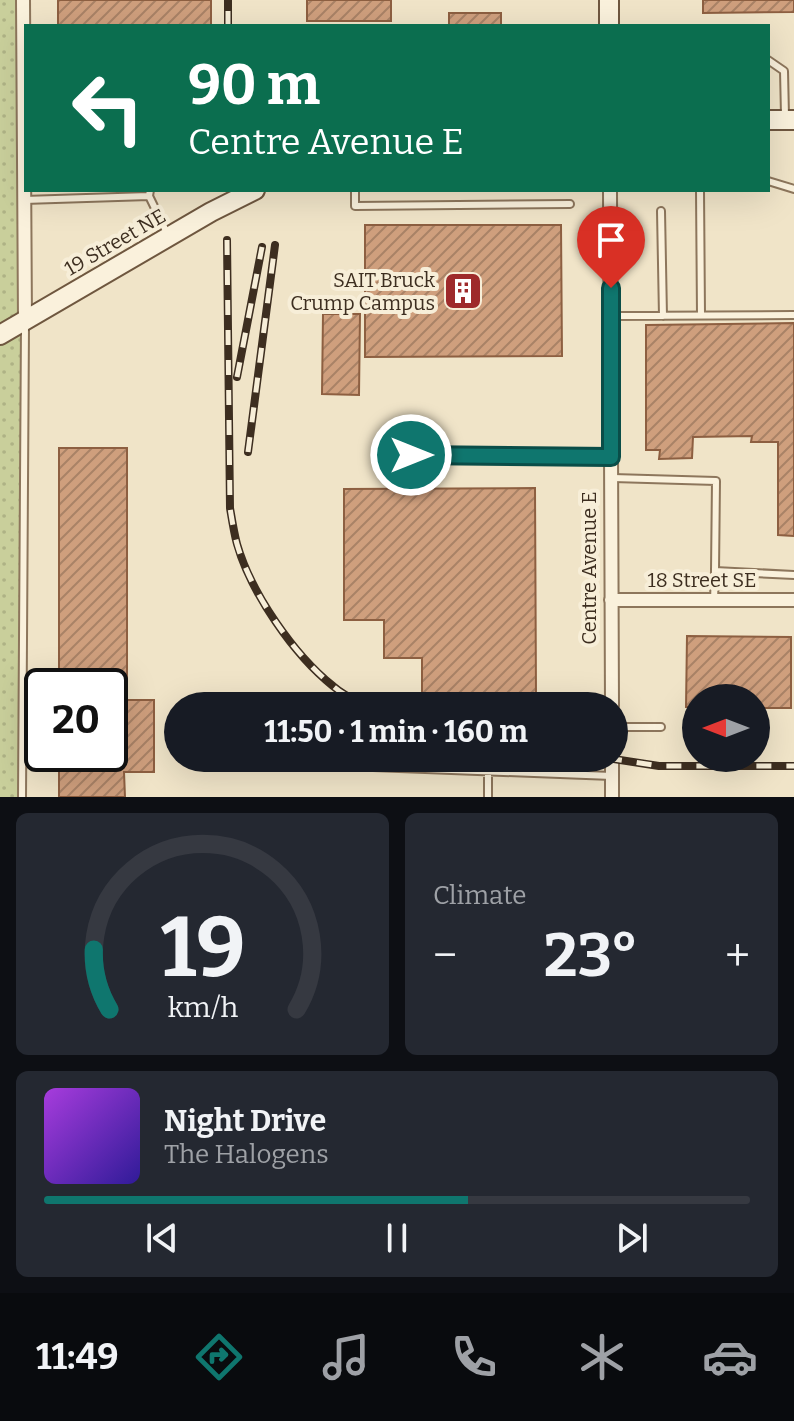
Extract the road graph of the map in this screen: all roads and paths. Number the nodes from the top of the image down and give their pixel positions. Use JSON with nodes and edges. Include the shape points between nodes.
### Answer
{"nodes":[{"id":1,"x":23,"y":0,"type":"edge"},
{"id":2,"x":609,"y":0,"type":"edge"},
{"id":3,"x":609,"y":24,"type":"edge"},
{"id":4,"x":770,"y":61,"type":"edge"},
{"id":5,"x":782,"y":120,"type":"edge"},
{"id":6,"x":770,"y":182,"type":"edge"},
{"id":7,"x":794,"y":189,"type":"edge"},
{"id":8,"x":251,"y":192,"type":"edge"},
{"id":9,"x":355,"y":192,"type":"edge"},
{"id":10,"x":610,"y":192,"type":"edge"},
{"id":11,"x":700,"y":192,"type":"edge"},
{"id":12,"x":150,"y":193,"type":"edge"},
{"id":13,"x":107,"y":194,"type":"edge"},
{"id":14,"x":24,"y":200,"type":"junction"},
{"id":15,"x":570,"y":204,"type":"dead end"},
{"id":16,"x":661,"y":211,"type":"dead end"},
{"id":17,"x":169,"y":236,"type":"junction"},
{"id":18,"x":701,"y":315,"type":"junction"},
{"id":19,"x":794,"y":315,"type":"edge"},
{"id":20,"x":611,"y":316,"type":"junction"},
{"id":21,"x":663,"y":316,"type":"junction"},
{"id":22,"x":25,"y":321,"type":"junction"},
{"id":23,"x":0,"y":335,"type":"edge"},
{"id":24,"x":383,"y":455,"type":"dead end"},
{"id":25,"x":611,"y":457,"type":"junction"},
{"id":26,"x":611,"y":478,"type":"junction"},
{"id":27,"x":715,"y":571,"type":"junction"},
{"id":28,"x":794,"y":575,"type":"edge"},
{"id":29,"x":611,"y":600,"type":"junction"},
{"id":30,"x":714,"y":600,"type":"junction"},
{"id":31,"x":794,"y":600,"type":"edge"},
{"id":32,"x":612,"y":692,"type":"edge"},
{"id":33,"x":628,"y":727,"type":"edge"},
{"id":34,"x":661,"y":727,"type":"dead end"},
{"id":35,"x":488,"y":772,"type":"edge"},
{"id":36,"x":513,"y":772,"type":"edge"},
{"id":37,"x":612,"y":772,"type":"edge"},
{"id":38,"x":612,"y":776,"type":"junction"},
{"id":39,"x":22,"y":797,"type":"edge"},
{"id":40,"x":488,"y":797,"type":"edge"},
{"id":41,"x":612,"y":797,"type":"edge"}],
"edges":[{"from":1,"to":14,"type":"street"},
{"from":2,"to":3,"type":"street"},
{"from":4,"to":5,"type":"lane","via":[[784,71]]},
{"from":6,"to":7,"type":"lane"},
{"from":8,"to":17,"type":"street","name":"19 Street NE"},
{"from":9,"to":15,"type":"lane","via":[[355,206]]},
{"from":10,"to":20,"type":"street","name":"Centre Avenue E"},
{"from":11,"to":18,"type":"lane"},
{"from":12,"to":13,"type":"lane"},
{"from":12,"to":17,"type":"lane"},
{"from":13,"to":14,"type":"lane"},
{"from":14,"to":22,"type":"street"},
{"from":16,"to":21,"type":"lane"},
{"from":17,"to":22,"type":"street","name":"19 Street NE"},
{"from":18,"to":19,"type":"lane"},
{"from":18,"to":21,"type":"lane"},
{"from":20,"to":21,"type":"lane"},
{"from":20,"to":25,"type":"street","name":"Centre Avenue E"},
{"from":22,"to":23,"type":"street","name":"19 Street NE"},
{"from":22,"to":39,"type":"lane"},
{"from":24,"to":25,"type":"lane"},
{"from":25,"to":26,"type":"street","name":"Centre Avenue E"},
{"from":26,"to":27,"type":"lane","via":[[716,481]]},
{"from":26,"to":29,"type":"street","name":"Centre Avenue E"},
{"from":27,"to":28,"type":"lane"},
{"from":27,"to":30,"type":"lane"},
{"from":29,"to":30,"type":"street","name":"18 Street SE"},
{"from":29,"to":32,"type":"street","name":"Centre Avenue E"},
{"from":30,"to":31,"type":"street","name":"18 Street SE"},
{"from":33,"to":34,"type":"lane"},
{"from":35,"to":40,"type":"lane"},
{"from":36,"to":38,"type":"lane"},
{"from":37,"to":38,"type":"street"},
{"from":38,"to":41,"type":"street"}]}
